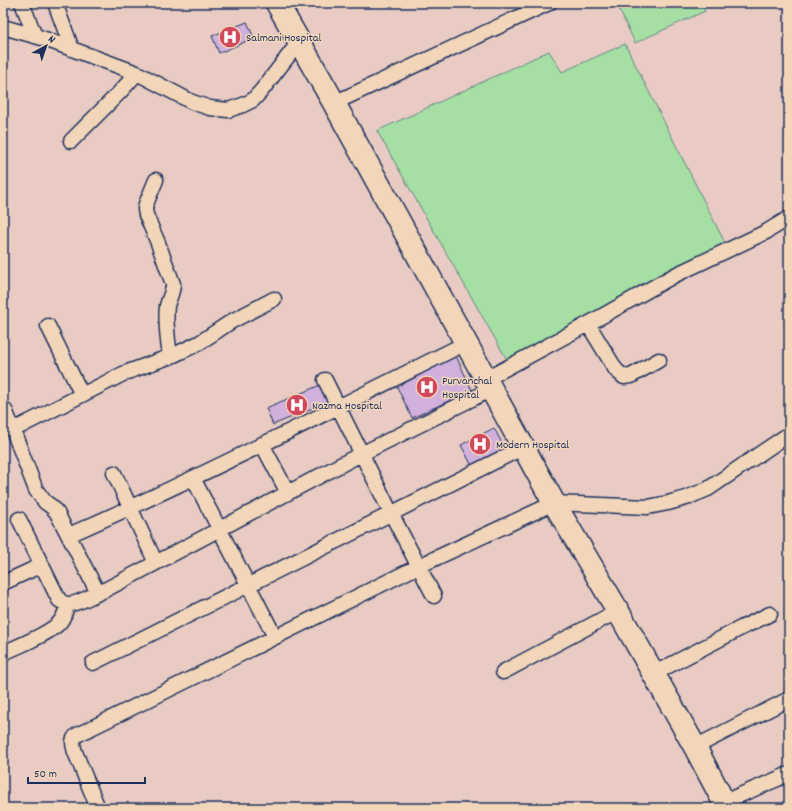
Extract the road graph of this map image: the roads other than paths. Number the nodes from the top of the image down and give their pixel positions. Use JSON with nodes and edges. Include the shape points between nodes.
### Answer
{"nodes":[{"id":1,"x":22,"y":3,"type":"edge"},
{"id":2,"x":56,"y":3,"type":"edge"},
{"id":3,"x":277,"y":3,"type":"edge"},
{"id":4,"x":549,"y":3,"type":"edge"},
{"id":5,"x":3,"y":26,"type":"edge"},
{"id":6,"x":35,"y":36,"type":"junction"},
{"id":7,"x":299,"y":42,"type":"junction"},
{"id":8,"x":72,"y":49,"type":"junction"},
{"id":9,"x":136,"y":73,"type":"junction"},
{"id":10,"x":334,"y":103,"type":"junction"},
{"id":11,"x":71,"y":141,"type":"dead end"},
{"id":12,"x":156,"y":180,"type":"dead end"},
{"id":13,"x":789,"y":218,"type":"edge"},
{"id":14,"x":274,"y":299,"type":"dead end"},
{"id":15,"x":588,"y":324,"type":"junction"},
{"id":16,"x":48,"y":326,"type":"dead end"},
{"id":17,"x":466,"y":343,"type":"junction"},
{"id":18,"x":170,"y":357,"type":"junction"},
{"id":19,"x":659,"y":360,"type":"dead end"},
{"id":20,"x":325,"y":380,"type":"dead end"},
{"id":21,"x":489,"y":384,"type":"junction"},
{"id":22,"x":82,"y":395,"type":"junction"},
{"id":23,"x":3,"y":408,"type":"edge"},
{"id":24,"x":338,"y":408,"type":"junction"},
{"id":25,"x":13,"y":430,"type":"junction"},
{"id":26,"x":789,"y":434,"type":"edge"},
{"id":27,"x":262,"y":444,"type":"junction"},
{"id":28,"x":524,"y":447,"type":"junction"},
{"id":29,"x":361,"y":454,"type":"junction"},
{"id":30,"x":114,"y":473,"type":"dead end"},
{"id":31,"x":193,"y":478,"type":"junction"},
{"id":32,"x":288,"y":493,"type":"junction"},
{"id":33,"x":554,"y":503,"type":"junction"},
{"id":34,"x":130,"y":508,"type":"junction"},
{"id":35,"x":391,"y":513,"type":"junction"},
{"id":36,"x":19,"y":519,"type":"dead end"},
{"id":37,"x":220,"y":529,"type":"junction"},
{"id":38,"x":69,"y":535,"type":"junction"},
{"id":39,"x":156,"y":563,"type":"junction"},
{"id":40,"x":42,"y":565,"type":"junction"},
{"id":41,"x":419,"y":566,"type":"junction"},
{"id":42,"x":3,"y":583,"type":"edge"},
{"id":43,"x":248,"y":585,"type":"junction"},
{"id":44,"x":98,"y":593,"type":"junction"},
{"id":45,"x":434,"y":596,"type":"dead end"},
{"id":46,"x":68,"y":605,"type":"junction"},
{"id":47,"x":618,"y":611,"type":"junction"},
{"id":48,"x":770,"y":614,"type":"dead end"},
{"id":49,"x":275,"y":637,"type":"junction"},
{"id":50,"x":3,"y":653,"type":"edge"},
{"id":51,"x":93,"y":663,"type":"dead end"},
{"id":52,"x":503,"y":672,"type":"dead end"},
{"id":53,"x":653,"y":674,"type":"junction"},
{"id":54,"x":789,"y":699,"type":"edge"},
{"id":55,"x":695,"y":747,"type":"junction"},
{"id":56,"x":789,"y":774,"type":"edge"},
{"id":57,"x":726,"y":805,"type":"edge"},
{"id":58,"x":98,"y":808,"type":"edge"}],
"edges":[{"from":1,"to":6,"type":"street"},
{"from":2,"to":8,"type":"street"},
{"from":3,"to":7,"type":"highway"},
{"from":4,"to":10,"type":"street"},
{"from":5,"to":6,"type":"street"},
{"from":6,"to":8,"type":"street"},
{"from":7,"to":9,"type":"street","via":[[253,100],[228,110],[192,102]]},
{"from":7,"to":10,"type":"highway"},
{"from":8,"to":9,"type":"street"},
{"from":9,"to":11,"type":"street"},
{"from":10,"to":17,"type":"highway"},
{"from":12,"to":18,"type":"street","via":[[145,209],[173,284],[167,307]]},
{"from":13,"to":15,"type":"street","via":[[766,232],[675,275]]},
{"from":14,"to":18,"type":"street"},
{"from":15,"to":19,"type":"street","via":[[616,370],[624,377],[632,376]]},
{"from":15,"to":21,"type":"street"},
{"from":16,"to":22,"type":"street"},
{"from":17,"to":21,"type":"highway"},
{"from":17,"to":24,"type":"street"},
{"from":18,"to":22,"type":"street","via":[[125,373]]},
{"from":20,"to":24,"type":"street"},
{"from":21,"to":28,"type":"highway"},
{"from":21,"to":29,"type":"street"},
{"from":22,"to":25,"type":"street"},
{"from":23,"to":25,"type":"street"},
{"from":24,"to":27,"type":"street"},
{"from":24,"to":29,"type":"street"},
{"from":25,"to":38,"type":"street","via":[[36,490],[57,513]]},
{"from":26,"to":33,"type":"street","via":[[708,488],[686,498],[648,507]]},
{"from":27,"to":31,"type":"street"},
{"from":27,"to":32,"type":"street"},
{"from":28,"to":33,"type":"highway"},
{"from":28,"to":35,"type":"street"},
{"from":29,"to":32,"type":"street"},
{"from":29,"to":35,"type":"street"},
{"from":30,"to":34,"type":"street"},
{"from":31,"to":34,"type":"street"},
{"from":31,"to":37,"type":"street"},
{"from":32,"to":37,"type":"street"},
{"from":33,"to":41,"type":"street"},
{"from":33,"to":47,"type":"highway"},
{"from":34,"to":38,"type":"street"},
{"from":34,"to":39,"type":"street"},
{"from":35,"to":41,"type":"street"},
{"from":35,"to":43,"type":"street"},
{"from":36,"to":40,"type":"street"},
{"from":37,"to":39,"type":"street"},
{"from":37,"to":43,"type":"street"},
{"from":38,"to":44,"type":"street"},
{"from":39,"to":44,"type":"street"},
{"from":40,"to":42,"type":"street"},
{"from":40,"to":46,"type":"street","via":[[60,600]]},
{"from":41,"to":45,"type":"street"},
{"from":41,"to":49,"type":"street"},
{"from":43,"to":49,"type":"street"},
{"from":43,"to":51,"type":"street"},
{"from":44,"to":46,"type":"street"},
{"from":46,"to":50,"type":"street","via":[[63,618],[51,630]]},
{"from":47,"to":52,"type":"street"},
{"from":47,"to":53,"type":"highway"},
{"from":48,"to":53,"type":"street"},
{"from":49,"to":58,"type":"street","via":[[74,737],[72,744]]},
{"from":53,"to":55,"type":"highway"},
{"from":54,"to":55,"type":"street"},
{"from":55,"to":57,"type":"highway"},
{"from":56,"to":57,"type":"street"}]}
